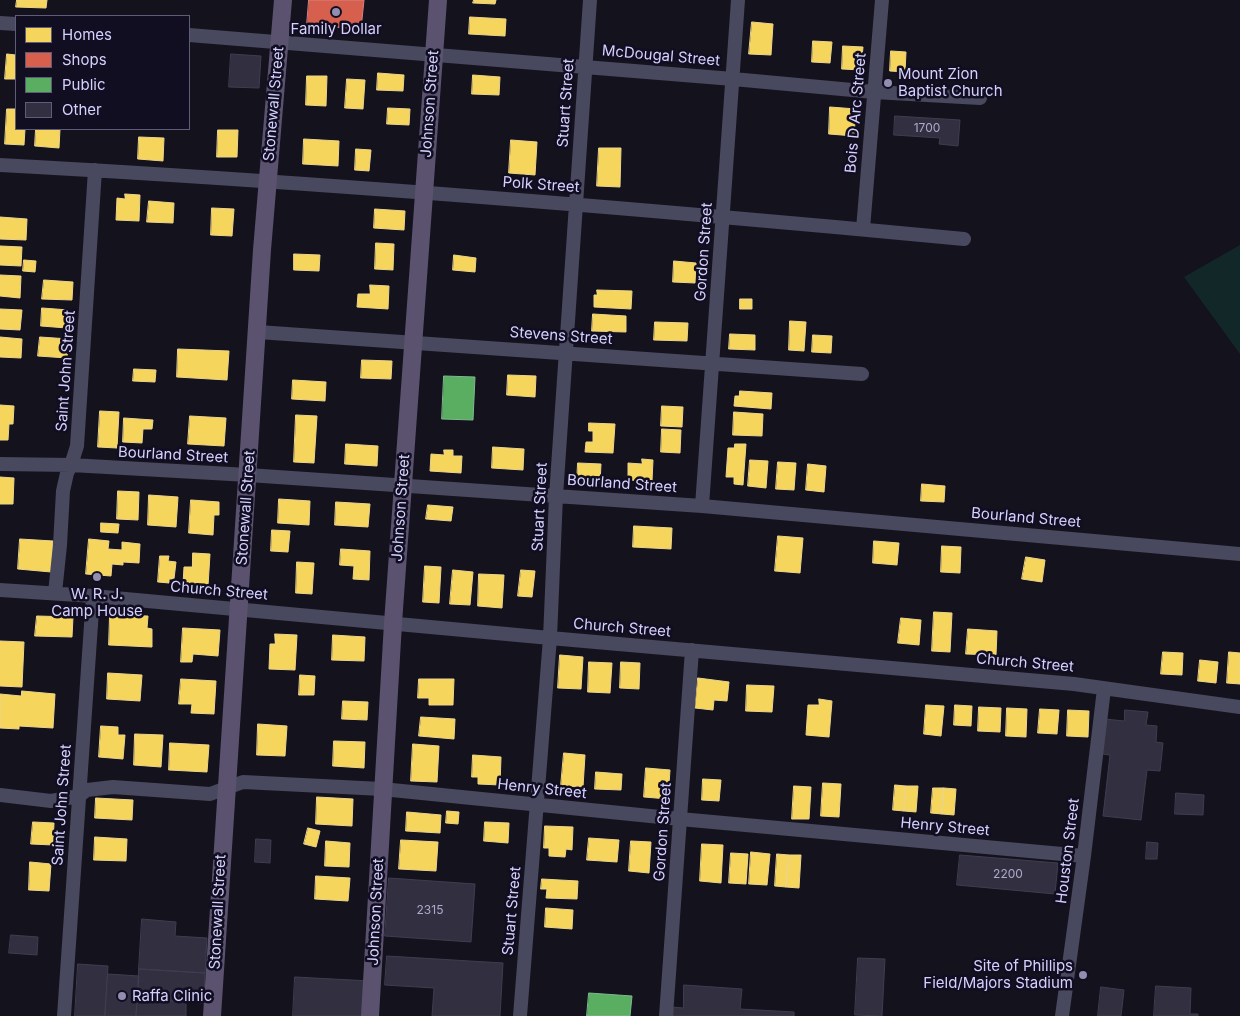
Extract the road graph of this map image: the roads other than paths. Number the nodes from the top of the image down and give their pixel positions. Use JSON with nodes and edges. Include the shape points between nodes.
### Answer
{"nodes":[{"id":1,"x":283,"y":0,"type":"edge"},
{"id":2,"x":438,"y":0,"type":"edge"},
{"id":3,"x":590,"y":0,"type":"edge"},
{"id":4,"x":738,"y":0,"type":"edge"},
{"id":5,"x":882,"y":0,"type":"edge"},
{"id":6,"x":0,"y":23,"type":"edge"},
{"id":7,"x":15,"y":24,"type":"edge"},
{"id":8,"x":190,"y":35,"type":"edge"},
{"id":9,"x":280,"y":42,"type":"junction"},
{"id":10,"x":434,"y":54,"type":"junction"},
{"id":11,"x":585,"y":67,"type":"junction"},
{"id":12,"x":733,"y":79,"type":"junction"},
{"id":13,"x":874,"y":92,"type":"junction"},
{"id":14,"x":980,"y":98,"type":"dead end"},
{"id":15,"x":0,"y":166,"type":"edge"},
{"id":16,"x":94,"y":170,"type":"junction"},
{"id":17,"x":268,"y":182,"type":"junction"},
{"id":18,"x":424,"y":193,"type":"junction"},
{"id":19,"x":576,"y":204,"type":"junction"},
{"id":20,"x":723,"y":217,"type":"junction"},
{"id":21,"x":863,"y":229,"type":"junction"},
{"id":22,"x":964,"y":240,"type":"dead end"},
{"id":23,"x":258,"y":332,"type":"junction"},
{"id":24,"x":413,"y":342,"type":"junction"},
{"id":25,"x":566,"y":353,"type":"junction"},
{"id":26,"x":712,"y":363,"type":"junction"},
{"id":27,"x":862,"y":374,"type":"dead end"},
{"id":28,"x":0,"y":464,"type":"edge"},
{"id":29,"x":71,"y":465,"type":"junction"},
{"id":30,"x":248,"y":476,"type":"junction"},
{"id":31,"x":403,"y":486,"type":"junction"},
{"id":32,"x":556,"y":496,"type":"junction"},
{"id":33,"x":702,"y":506,"type":"junction"},
{"id":34,"x":1240,"y":554,"type":"edge"},
{"id":35,"x":0,"y":590,"type":"edge"},
{"id":36,"x":55,"y":593,"type":"junction"},
{"id":37,"x":93,"y":596,"type":"junction"},
{"id":38,"x":240,"y":609,"type":"junction"},
{"id":39,"x":393,"y":623,"type":"junction"},
{"id":40,"x":550,"y":638,"type":"junction"},
{"id":41,"x":692,"y":650,"type":"junction"},
{"id":42,"x":1104,"y":689,"type":"junction"},
{"id":43,"x":1240,"y":707,"type":"edge"},
{"id":44,"x":227,"y":788,"type":"junction"},
{"id":45,"x":382,"y":789,"type":"junction"},
{"id":46,"x":0,"y":795,"type":"edge"},
{"id":47,"x":79,"y":796,"type":"junction"},
{"id":48,"x":537,"y":805,"type":"junction"},
{"id":49,"x":680,"y":819,"type":"junction"},
{"id":50,"x":1084,"y":856,"type":"junction"},
{"id":51,"x":64,"y":1016,"type":"edge"},
{"id":52,"x":212,"y":1016,"type":"edge"},
{"id":53,"x":370,"y":1016,"type":"edge"},
{"id":54,"x":520,"y":1016,"type":"edge"},
{"id":55,"x":666,"y":1016,"type":"edge"},
{"id":56,"x":1062,"y":1016,"type":"edge"}],
"edges":[{"from":1,"to":9,"type":"main road","name":"Stonewall Street"},
{"from":2,"to":10,"type":"main road","name":"Johnson Street"},
{"from":3,"to":11,"type":"street","name":"Stuart Street"},
{"from":4,"to":12,"type":"street","name":"Gordon Street"},
{"from":5,"to":13,"type":"street","name":"Bois D Arc Street"},
{"from":6,"to":7,"type":"street"},
{"from":8,"to":9,"type":"street","name":"McDougal Street"},
{"from":9,"to":10,"type":"street","name":"McDougal Street"},
{"from":9,"to":17,"type":"main road","name":"Stonewall Street"},
{"from":10,"to":11,"type":"street","name":"McDougal Street"},
{"from":10,"to":18,"type":"main road","name":"Johnson Street"},
{"from":11,"to":12,"type":"street","name":"McDougal Street"},
{"from":11,"to":19,"type":"street","name":"Stuart Street"},
{"from":12,"to":13,"type":"street","name":"McDougal Street"},
{"from":12,"to":20,"type":"street","name":"Gordon Street"},
{"from":13,"to":14,"type":"street","name":"McDougal Street"},
{"from":13,"to":21,"type":"street","name":"Bois D Arc Street"},
{"from":15,"to":16,"type":"street"},
{"from":16,"to":17,"type":"street","name":"Polk Street"},
{"from":16,"to":29,"type":"street","name":"Saint John Street","via":[[77,446]]},
{"from":17,"to":18,"type":"street","name":"Polk Street"},
{"from":17,"to":23,"type":"main road","name":"Stonewall Street"},
{"from":18,"to":19,"type":"street","name":"Polk Street"},
{"from":18,"to":24,"type":"main road","name":"Johnson Street"},
{"from":19,"to":20,"type":"street","name":"Polk Street"},
{"from":19,"to":25,"type":"street","name":"Stuart Street"},
{"from":20,"to":21,"type":"street","name":"Polk Street"},
{"from":20,"to":26,"type":"street","name":"Gordon Street"},
{"from":21,"to":22,"type":"street","name":"Polk Street"},
{"from":23,"to":24,"type":"street","name":"Stevens Street"},
{"from":23,"to":30,"type":"main road","name":"Stonewall Street"},
{"from":24,"to":25,"type":"street","name":"Stevens Street"},
{"from":24,"to":31,"type":"main road","name":"Johnson Street"},
{"from":25,"to":26,"type":"street","name":"Stevens Street"},
{"from":25,"to":32,"type":"street","name":"Stuart Street"},
{"from":26,"to":27,"type":"street","name":"Stevens Street"},
{"from":26,"to":33,"type":"street","name":"Gordon Street"},
{"from":28,"to":29,"type":"street","name":"Bourland Street"},
{"from":29,"to":30,"type":"street","name":"Bourland Street"},
{"from":29,"to":36,"type":"street","name":"Saint John Street","via":[[63,491]]},
{"from":30,"to":31,"type":"street","name":"Bourland Street"},
{"from":30,"to":38,"type":"main road","name":"Stonewall Street"},
{"from":31,"to":32,"type":"street","name":"Bourland Street"},
{"from":31,"to":39,"type":"main road","name":"Johnson Street"},
{"from":32,"to":33,"type":"street","name":"Bourland Street"},
{"from":32,"to":40,"type":"street","name":"Stuart Street"},
{"from":33,"to":34,"type":"street","name":"Bourland Street"},
{"from":35,"to":36,"type":"street","name":"Church Street"},
{"from":36,"to":37,"type":"street","name":"Church Street"},
{"from":37,"to":38,"type":"street","name":"Church Street"},
{"from":37,"to":47,"type":"street","name":"Saint John Street"},
{"from":38,"to":39,"type":"street","name":"Church Street"},
{"from":38,"to":44,"type":"main road","name":"Stonewall Street"},
{"from":39,"to":40,"type":"street","name":"Church Street"},
{"from":39,"to":45,"type":"main road","name":"Johnson Street"},
{"from":40,"to":41,"type":"street","name":"Church Street"},
{"from":40,"to":48,"type":"street","name":"Stuart Street"},
{"from":41,"to":42,"type":"street","name":"Church Street"},
{"from":41,"to":49,"type":"street","name":"Gordon Street"},
{"from":42,"to":43,"type":"street","name":"Church Street"},
{"from":42,"to":50,"type":"street","name":"Houston Street"},
{"from":44,"to":45,"type":"street","name":"Henry Street","via":[[243,782]]},
{"from":44,"to":47,"type":"street","name":"Henry Street","via":[[210,794],[113,787],[87,790]]},
{"from":44,"to":52,"type":"main road","name":"Stonewall Street"},
{"from":45,"to":48,"type":"street","name":"Henry Street"},
{"from":45,"to":53,"type":"main road","name":"Johnson Street"},
{"from":46,"to":47,"type":"street","name":"Henry Street","via":[[51,801]]},
{"from":47,"to":51,"type":"street","name":"Saint John Street"},
{"from":48,"to":49,"type":"street","name":"Henry Street"},
{"from":48,"to":54,"type":"street","name":"Stuart Street"},
{"from":49,"to":50,"type":"street","name":"Henry Street"},
{"from":49,"to":55,"type":"street","name":"Gordon Street"},
{"from":50,"to":56,"type":"street","name":"Houston Street"}]}
